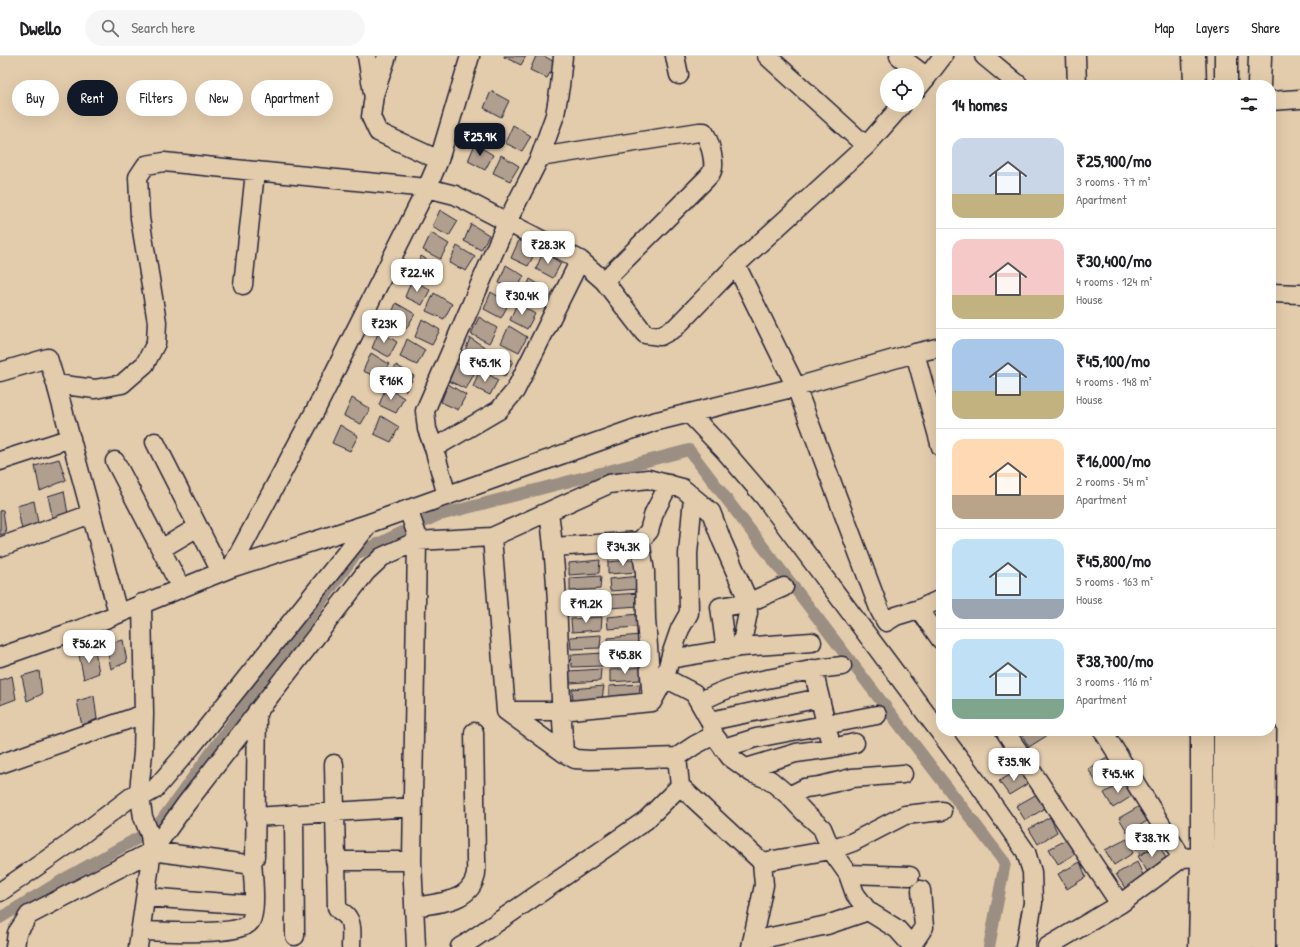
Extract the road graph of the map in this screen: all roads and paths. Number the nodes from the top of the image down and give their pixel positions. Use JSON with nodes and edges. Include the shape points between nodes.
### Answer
{"nodes":[{"id":1,"x":367,"y":56,"type":"edge"},
{"id":2,"x":387,"y":56,"type":"edge"},
{"id":3,"x":470,"y":56,"type":"edge"},
{"id":4,"x":562,"y":56,"type":"edge"},
{"id":5,"x":675,"y":56,"type":"edge"},
{"id":6,"x":767,"y":56,"type":"edge"},
{"id":7,"x":899,"y":56,"type":"edge"},
{"id":8,"x":943,"y":56,"type":"edge"},
{"id":9,"x":984,"y":56,"type":"edge"},
{"id":10,"x":1076,"y":56,"type":"edge"},
{"id":11,"x":1194,"y":56,"type":"edge"},
{"id":12,"x":1226,"y":56,"type":"edge"},
{"id":13,"x":1246,"y":56,"type":"edge"},
{"id":14,"x":1260,"y":56,"type":"edge"},
{"id":15,"x":909,"y":68,"type":"edge"},
{"id":16,"x":678,"y":75,"type":"dead end"},
{"id":17,"x":924,"y":80,"type":"edge"},
{"id":18,"x":1013,"y":80,"type":"edge"},
{"id":19,"x":1077,"y":80,"type":"edge"},
{"id":20,"x":1195,"y":80,"type":"edge"},
{"id":21,"x":1226,"y":80,"type":"edge"},
{"id":22,"x":1245,"y":80,"type":"edge"},
{"id":23,"x":1259,"y":80,"type":"edge"},
{"id":24,"x":374,"y":95,"type":"junction"},
{"id":25,"x":1300,"y":99,"type":"edge"},
{"id":26,"x":1276,"y":101,"type":"edge"},
{"id":27,"x":896,"y":112,"type":"edge"},
{"id":28,"x":866,"y":146,"type":"junction"},
{"id":29,"x":540,"y":157,"type":"junction"},
{"id":30,"x":438,"y":160,"type":"junction"},
{"id":31,"x":255,"y":172,"type":"junction"},
{"id":32,"x":427,"y":188,"type":"junction"},
{"id":33,"x":507,"y":222,"type":"junction"},
{"id":34,"x":580,"y":260,"type":"junction"},
{"id":35,"x":736,"y":265,"type":"junction"},
{"id":36,"x":604,"y":281,"type":"junction"},
{"id":37,"x":243,"y":285,"type":"dead end"},
{"id":38,"x":1276,"y":293,"type":"edge"},
{"id":39,"x":1300,"y":294,"type":"edge"},
{"id":40,"x":936,"y":348,"type":"edge"},
{"id":41,"x":914,"y":353,"type":"junction"},
{"id":42,"x":0,"y":372,"type":"edge"},
{"id":43,"x":56,"y":384,"type":"junction"},
{"id":44,"x":796,"y":387,"type":"junction"},
{"id":45,"x":689,"y":413,"type":"junction"},
{"id":46,"x":936,"y":430,"type":"edge"},
{"id":47,"x":71,"y":438,"type":"junction"},
{"id":48,"x":155,"y":442,"type":"dead end"},
{"id":49,"x":434,"y":448,"type":"junction"},
{"id":50,"x":0,"y":461,"type":"edge"},
{"id":51,"x":115,"y":461,"type":"dead end"},
{"id":52,"x":669,"y":484,"type":"junction"},
{"id":53,"x":447,"y":496,"type":"junction"},
{"id":54,"x":693,"y":497,"type":"junction"},
{"id":55,"x":409,"y":512,"type":"junction"},
{"id":56,"x":549,"y":512,"type":"junction"},
{"id":57,"x":91,"y":514,"type":"junction"},
{"id":58,"x":370,"y":523,"type":"junction"},
{"id":59,"x":198,"y":527,"type":"junction"},
{"id":60,"x":492,"y":537,"type":"junction"},
{"id":61,"x":417,"y":538,"type":"junction"},
{"id":62,"x":640,"y":541,"type":"junction"},
{"id":63,"x":0,"y":547,"type":"edge"},
{"id":64,"x":554,"y":547,"type":"junction"},
{"id":65,"x":161,"y":549,"type":"junction"},
{"id":66,"x":226,"y":570,"type":"junction"},
{"id":67,"x":784,"y":587,"type":"dead end"},
{"id":68,"x":181,"y":588,"type":"junction"},
{"id":69,"x":936,"y":601,"type":"edge"},
{"id":70,"x":142,"y":603,"type":"junction"},
{"id":71,"x":747,"y":603,"type":"junction"},
{"id":72,"x":919,"y":609,"type":"junction"},
{"id":73,"x":118,"y":614,"type":"junction"},
{"id":74,"x":886,"y":622,"type":"junction"},
{"id":75,"x":936,"y":633,"type":"edge"},
{"id":76,"x":812,"y":642,"type":"dead end"},
{"id":77,"x":873,"y":643,"type":"junction"},
{"id":78,"x":733,"y":648,"type":"junction"},
{"id":79,"x":0,"y":657,"type":"edge"},
{"id":80,"x":670,"y":659,"type":"junction"},
{"id":81,"x":842,"y":666,"type":"dead end"},
{"id":82,"x":813,"y":669,"type":"junction"},
{"id":83,"x":665,"y":678,"type":"junction"},
{"id":84,"x":820,"y":698,"type":"junction"},
{"id":85,"x":652,"y":702,"type":"junction"},
{"id":86,"x":700,"y":702,"type":"junction"},
{"id":87,"x":257,"y":711,"type":"junction"},
{"id":88,"x":506,"y":711,"type":"junction"},
{"id":89,"x":561,"y":711,"type":"junction"},
{"id":90,"x":144,"y":714,"type":"junction"},
{"id":91,"x":877,"y":715,"type":"dead end"},
{"id":92,"x":826,"y":725,"type":"junction"},
{"id":93,"x":936,"y":727,"type":"edge"},
{"id":94,"x":474,"y":732,"type":"dead end"},
{"id":95,"x":716,"y":734,"type":"junction"},
{"id":96,"x":943,"y":736,"type":"edge"},
{"id":97,"x":1008,"y":736,"type":"edge"},
{"id":98,"x":1107,"y":736,"type":"edge"},
{"id":99,"x":1202,"y":736,"type":"edge"},
{"id":100,"x":1225,"y":736,"type":"edge"},
{"id":101,"x":1243,"y":736,"type":"edge"},
{"id":102,"x":1265,"y":736,"type":"edge"},
{"id":103,"x":855,"y":743,"type":"dead end"},
{"id":104,"x":832,"y":748,"type":"junction"},
{"id":105,"x":564,"y":753,"type":"junction"},
{"id":106,"x":677,"y":757,"type":"junction"},
{"id":107,"x":0,"y":764,"type":"edge"},
{"id":108,"x":334,"y":764,"type":"dead end"},
{"id":109,"x":746,"y":768,"type":"junction"},
{"id":110,"x":903,"y":774,"type":"dead end"},
{"id":111,"x":680,"y":786,"type":"junction"},
{"id":112,"x":138,"y":791,"type":"junction"},
{"id":113,"x":789,"y":796,"type":"junction"},
{"id":114,"x":413,"y":807,"type":"junction"},
{"id":115,"x":335,"y":811,"type":"junction"},
{"id":116,"x":942,"y":811,"type":"dead end"},
{"id":117,"x":294,"y":814,"type":"junction"},
{"id":118,"x":255,"y":818,"type":"junction"},
{"id":119,"x":151,"y":843,"type":"junction"},
{"id":120,"x":831,"y":850,"type":"junction"},
{"id":121,"x":1192,"y":858,"type":"junction"},
{"id":122,"x":336,"y":861,"type":"junction"},
{"id":123,"x":412,"y":861,"type":"junction"},
{"id":124,"x":252,"y":862,"type":"junction"},
{"id":125,"x":762,"y":862,"type":"junction"},
{"id":126,"x":848,"y":874,"type":"junction"},
{"id":127,"x":910,"y":876,"type":"dead end"},
{"id":128,"x":922,"y":890,"type":"dead end"},
{"id":129,"x":0,"y":892,"type":"edge"},
{"id":130,"x":146,"y":897,"type":"junction"},
{"id":131,"x":1120,"y":904,"type":"junction"},
{"id":132,"x":253,"y":905,"type":"junction"},
{"id":133,"x":415,"y":907,"type":"junction"},
{"id":134,"x":868,"y":911,"type":"junction"},
{"id":135,"x":295,"y":936,"type":"dead end"},
{"id":136,"x":140,"y":939,"type":"edge"},
{"id":137,"x":752,"y":944,"type":"edge"},
{"id":138,"x":465,"y":946,"type":"edge"},
{"id":139,"x":912,"y":946,"type":"edge"},
{"id":140,"x":15,"y":947,"type":"edge"},
{"id":141,"x":351,"y":947,"type":"edge"},
{"id":142,"x":416,"y":947,"type":"edge"},
{"id":143,"x":1025,"y":947,"type":"edge"},
{"id":144,"x":1047,"y":947,"type":"edge"},
{"id":145,"x":1200,"y":947,"type":"edge"},
{"id":146,"x":1222,"y":947,"type":"edge"},
{"id":147,"x":1242,"y":947,"type":"edge"},
{"id":148,"x":1264,"y":947,"type":"edge"}],
"edges":[{"from":1,"to":24,"type":"street"},
{"from":2,"to":24,"type":"street"},
{"from":3,"to":30,"type":"street"},
{"from":4,"to":29,"type":"street","via":[[555,116]]},
{"from":5,"to":16,"type":"street"},
{"from":6,"to":28,"type":"street"},
{"from":7,"to":15,"type":"street"},
{"from":8,"to":17,"type":"street"},
{"from":9,"to":18,"type":"street"},
{"from":10,"to":19,"type":"street"},
{"from":11,"to":20,"type":"highway"},
{"from":12,"to":21,"type":"highway"},
{"from":13,"to":22,"type":"highway"},
{"from":14,"to":23,"type":"highway"},
{"from":24,"to":30,"type":"street","via":[[372,117],[378,132]]},
{"from":25,"to":26,"type":"street"},
{"from":27,"to":28,"type":"street"},
{"from":28,"to":35,"type":"street"},
{"from":29,"to":33,"type":"street"},
{"from":29,"to":36,"type":"street","via":[[699,132],[704,132],[708,139],[712,171]]},
{"from":30,"to":32,"type":"street"},
{"from":31,"to":32,"type":"street"},
{"from":31,"to":37,"type":"street"},
{"from":31,"to":43,"type":"street","via":[[164,162],[146,165],[138,177],[140,211],[157,322],[156,342],[144,364],[122,384],[95,389]]},
{"from":32,"to":33,"type":"street","via":[[455,195]]},
{"from":32,"to":66,"type":"street","via":[[315,411]]},
{"from":33,"to":34,"type":"street"},
{"from":33,"to":49,"type":"street","via":[[425,411],[427,429]]},
{"from":34,"to":36,"type":"street"},
{"from":34,"to":49,"type":"street","via":[[515,391],[491,416]]},
{"from":35,"to":36,"type":"street","via":[[675,328],[660,336],[645,334]]},
{"from":35,"to":44,"type":"street"},
{"from":38,"to":39,"type":"street"},
{"from":40,"to":41,"type":"street"},
{"from":41,"to":44,"type":"street"},
{"from":41,"to":46,"type":"street"},
{"from":42,"to":43,"type":"street","via":[[48,358]]},
{"from":43,"to":47,"type":"street"},
{"from":44,"to":45,"type":"street"},
{"from":44,"to":74,"type":"street"},
{"from":45,"to":53,"type":"street","via":[[653,422]]},
{"from":45,"to":77,"type":"street","via":[[765,498]]},
{"from":47,"to":50,"type":"street"},
{"from":47,"to":57,"type":"street"},
{"from":48,"to":59,"type":"street"},
{"from":49,"to":53,"type":"street"},
{"from":51,"to":65,"type":"street"},
{"from":52,"to":54,"type":"street","via":[[682,488]]},
{"from":52,"to":56,"type":"street","via":[[648,479],[609,484]]},
{"from":52,"to":62,"type":"street","via":[[654,513],[649,530]]},
{"from":53,"to":55,"type":"street"},
{"from":54,"to":71,"type":"street","via":[[711,512]]},
{"from":54,"to":80,"type":"street","via":[[688,554],[689,613],[680,629]]},
{"from":55,"to":58,"type":"street"},
{"from":55,"to":61,"type":"street"},
{"from":56,"to":60,"type":"street"},
{"from":56,"to":64,"type":"street"},
{"from":57,"to":63,"type":"street"},
{"from":57,"to":73,"type":"street"},
{"from":58,"to":66,"type":"street"},
{"from":58,"to":112,"type":"street","via":[[154,790],[147,794]]},
{"from":59,"to":65,"type":"street"},
{"from":59,"to":66,"type":"street"},
{"from":60,"to":61,"type":"street"},
{"from":60,"to":88,"type":"street"},
{"from":61,"to":87,"type":"street","via":[[382,557],[366,572]]},
{"from":61,"to":114,"type":"street"},
{"from":62,"to":64,"type":"street"},
{"from":62,"to":85,"type":"street","via":[[645,572]]},
{"from":64,"to":89,"type":"street"},
{"from":65,"to":68,"type":"street"},
{"from":66,"to":68,"type":"street"},
{"from":67,"to":71,"type":"street"},
{"from":68,"to":70,"type":"street"},
{"from":69,"to":72,"type":"street"},
{"from":70,"to":73,"type":"street"},
{"from":70,"to":90,"type":"street"},
{"from":71,"to":78,"type":"street","via":[[748,612]]},
{"from":71,"to":78,"type":"street","via":[[720,607]]},
{"from":72,"to":74,"type":"street"},
{"from":72,"to":75,"type":"street"},
{"from":73,"to":79,"type":"street"},
{"from":74,"to":77,"type":"street"},
{"from":76,"to":78,"type":"street"},
{"from":77,"to":93,"type":"street"},
{"from":78,"to":80,"type":"street"},
{"from":80,"to":83,"type":"street"},
{"from":81,"to":82,"type":"street"},
{"from":82,"to":84,"type":"street"},
{"from":82,"to":86,"type":"street","via":[[741,684]]},
{"from":83,"to":85,"type":"street"},
{"from":83,"to":86,"type":"street","via":[[694,693]]},
{"from":84,"to":92,"type":"street"},
{"from":84,"to":95,"type":"street"},
{"from":85,"to":89,"type":"street"},
{"from":86,"to":95,"type":"street"},
{"from":87,"to":118,"type":"street"},
{"from":87,"to":119,"type":"street","via":[[186,804]]},
{"from":88,"to":89,"type":"street"},
{"from":88,"to":105,"type":"street"},
{"from":89,"to":105,"type":"street"},
{"from":90,"to":107,"type":"street"},
{"from":90,"to":112,"type":"street","via":[[143,753]]},
{"from":91,"to":92,"type":"street"},
{"from":92,"to":95,"type":"street","via":[[756,738]]},
{"from":92,"to":104,"type":"street"},
{"from":94,"to":133,"type":"street","via":[[475,879],[468,890],[458,898]]},
{"from":95,"to":106,"type":"street"},
{"from":95,"to":109,"type":"street","via":[[730,757]]},
{"from":96,"to":143,"type":"street","via":[[1026,852],[1032,872],[1033,903]]},
{"from":97,"to":131,"type":"street"},
{"from":98,"to":121,"type":"street"},
{"from":99,"to":121,"type":"highway"},
{"from":100,"to":146,"type":"highway"},
{"from":101,"to":147,"type":"highway"},
{"from":102,"to":148,"type":"highway"},
{"from":103,"to":104,"type":"street"},
{"from":104,"to":109,"type":"street","via":[[796,753]]},
{"from":105,"to":106,"type":"street","via":[[575,759],[590,760]]},
{"from":106,"to":111,"type":"street"},
{"from":108,"to":115,"type":"street"},
{"from":109,"to":113,"type":"street","via":[[770,780]]},
{"from":110,"to":113,"type":"street","via":[[852,778],[805,788]]},
{"from":111,"to":125,"type":"street"},
{"from":111,"to":138,"type":"street","via":[[646,820]]},
{"from":112,"to":119,"type":"street"},
{"from":112,"to":129,"type":"street","via":[[72,842]]},
{"from":113,"to":120,"type":"street","via":[[822,828]]},
{"from":114,"to":115,"type":"street"},
{"from":114,"to":123,"type":"street"},
{"from":115,"to":117,"type":"street"},
{"from":115,"to":122,"type":"street"},
{"from":116,"to":120,"type":"street","via":[[905,815],[853,842]]},
{"from":117,"to":118,"type":"street"},
{"from":117,"to":135,"type":"street"},
{"from":118,"to":124,"type":"street","via":[[255,856]]},
{"from":119,"to":124,"type":"street","via":[[246,864]]},
{"from":119,"to":130,"type":"street"},
{"from":119,"to":140,"type":"street","via":[[29,915],[17,934]]},
{"from":120,"to":125,"type":"street"},
{"from":120,"to":126,"type":"street"},
{"from":121,"to":131,"type":"street"},
{"from":121,"to":145,"type":"highway"},
{"from":122,"to":123,"type":"street"},
{"from":122,"to":141,"type":"street","via":[[337,907],[350,919]]},
{"from":123,"to":133,"type":"street"},
{"from":124,"to":132,"type":"street"},
{"from":125,"to":137,"type":"street","via":[[764,885]]},
{"from":126,"to":127,"type":"street"},
{"from":126,"to":134,"type":"street","via":[[855,894]]},
{"from":128,"to":139,"type":"street","via":[[924,927]]},
{"from":130,"to":132,"type":"street"},
{"from":130,"to":136,"type":"street"},
{"from":131,"to":144,"type":"street"},
{"from":132,"to":136,"type":"street","via":[[250,922],[242,928]]},
{"from":133,"to":142,"type":"street"},
{"from":134,"to":137,"type":"street","via":[[827,925]]},
{"from":134,"to":139,"type":"street","via":[[897,929]]}]}
